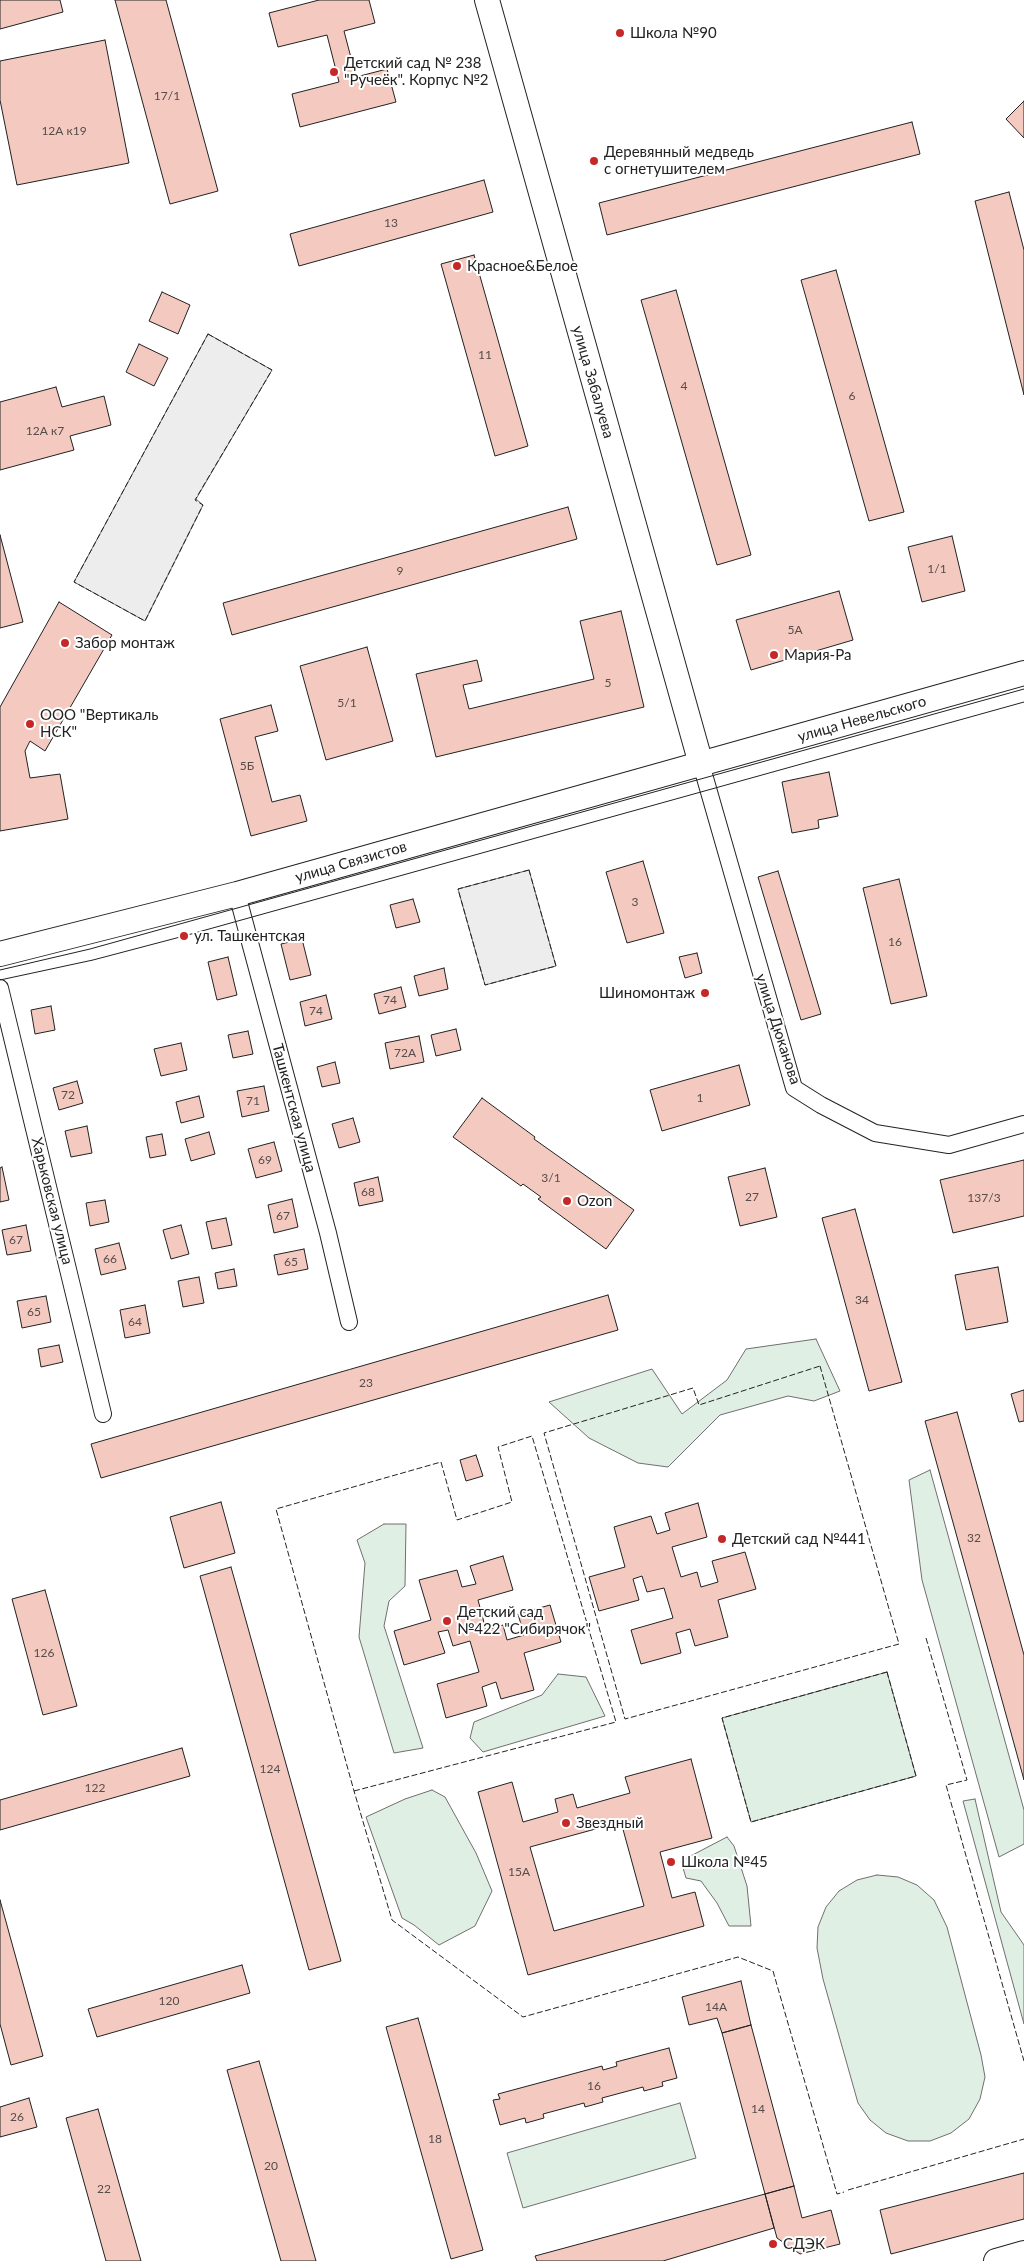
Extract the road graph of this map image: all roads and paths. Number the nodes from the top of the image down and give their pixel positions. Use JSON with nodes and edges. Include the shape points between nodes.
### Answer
{"nodes":[{"id":1,"x":487,"y":0,"type":"edge"},
{"id":2,"x":1024,"y":673,"type":"edge"},
{"id":3,"x":701,"y":764,"type":"junction"},
{"id":4,"x":236,"y":894,"type":"junction"},
{"id":5,"x":0,"y":954,"type":"edge"},
{"id":6,"x":0,"y":988,"type":"edge"},
{"id":7,"x":1024,"y":1124,"type":"edge"},
{"id":8,"x":349,"y":1322,"type":"dead end"},
{"id":9,"x":103,"y":1414,"type":"dead end"},
{"id":10,"x":1024,"y":2253,"type":"edge"},
{"id":11,"x":996,"y":2261,"type":"edge"}],
"edges":[{"from":1,"to":3,"type":"street","name":"улица Забалуева"},
{"from":2,"to":3,"type":"street","name":"улица Невельского"},
{"from":3,"to":4,"type":"street","name":"улица Связистов"},
{"from":3,"to":7,"type":"street","name":"улица Дюканова","via":[[794,1088],[875,1133],[949,1144]]},
{"from":4,"to":5,"type":"street","name":"улица Связистов"},
{"from":4,"to":8,"type":"street","name":"Ташкентская улица"},
{"from":6,"to":9,"type":"street","name":"Харьковская улица"},
{"from":10,"to":11,"type":"street"}]}
